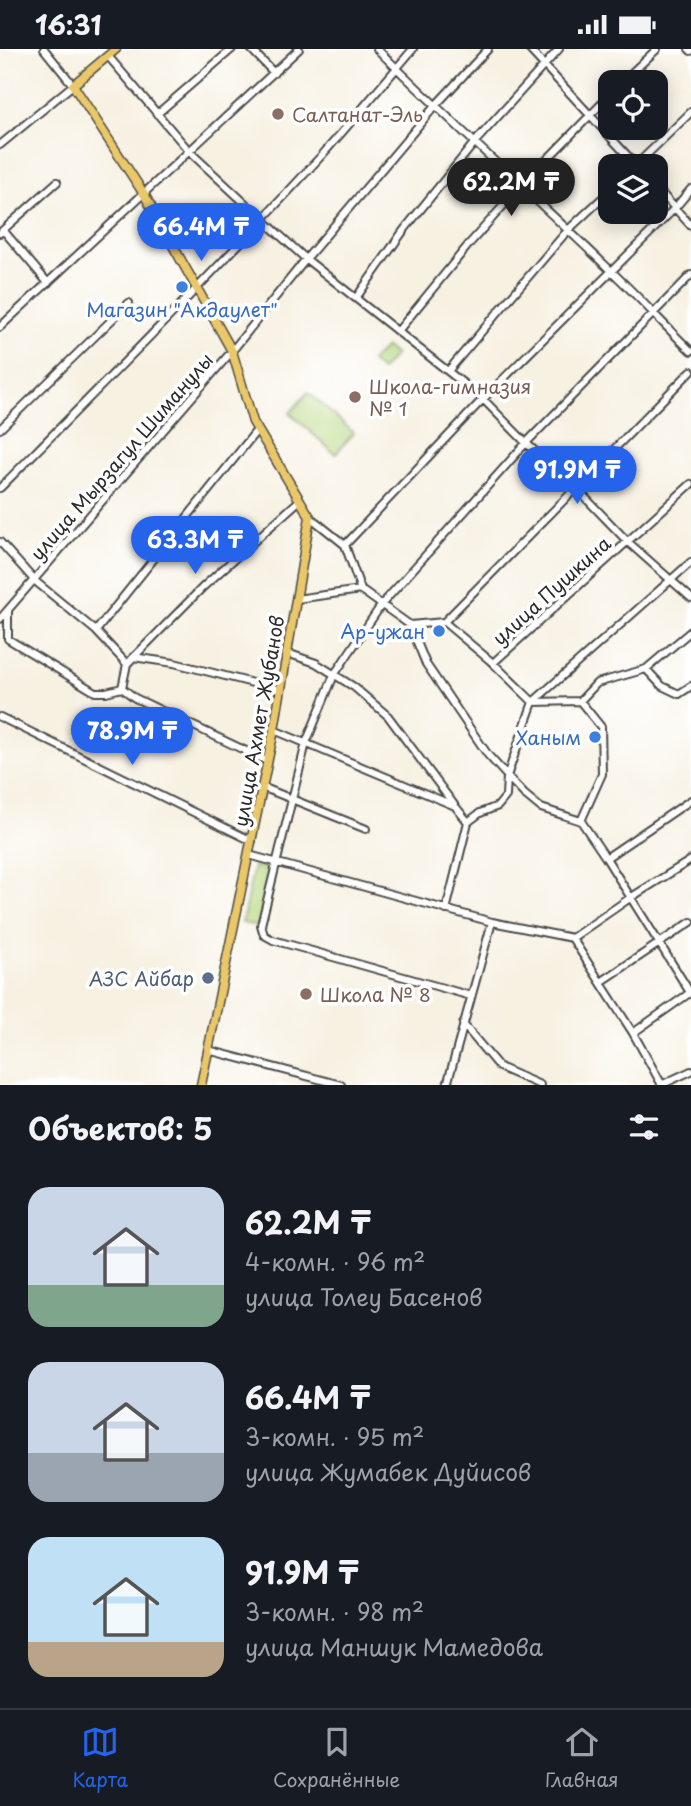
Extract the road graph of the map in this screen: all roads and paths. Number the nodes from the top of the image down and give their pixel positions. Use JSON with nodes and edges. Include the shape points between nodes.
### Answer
{"nodes":[{"id":1,"x":44,"y":49,"type":"edge"},
{"id":2,"x":116,"y":49,"type":"edge"},
{"id":3,"x":232,"y":49,"type":"edge"},
{"id":4,"x":251,"y":49,"type":"edge"},
{"id":5,"x":299,"y":49,"type":"edge"},
{"id":6,"x":377,"y":49,"type":"edge"},
{"id":7,"x":414,"y":49,"type":"edge"},
{"id":8,"x":488,"y":49,"type":"edge"},
{"id":9,"x":529,"y":49,"type":"edge"},
{"id":10,"x":559,"y":49,"type":"edge"},
{"id":11,"x":657,"y":49,"type":"edge"},
{"id":12,"x":108,"y":56,"type":"junction"},
{"id":13,"x":544,"y":66,"type":"junction"},
{"id":14,"x":396,"y":68,"type":"junction"},
{"id":15,"x":635,"y":70,"type":"edge"},
{"id":16,"x":274,"y":73,"type":"junction"},
{"id":17,"x":73,"y":85,"type":"junction"},
{"id":18,"x":435,"y":106,"type":"junction"},
{"id":19,"x":598,"y":106,"type":"edge"},
{"id":20,"x":691,"y":111,"type":"edge"},
{"id":21,"x":157,"y":114,"type":"junction"},
{"id":22,"x":589,"y":115,"type":"junction"},
{"id":23,"x":475,"y":142,"type":"junction"},
{"id":24,"x":0,"y":145,"type":"edge"},
{"id":25,"x":190,"y":152,"type":"junction"},
{"id":26,"x":625,"y":154,"type":"edge"},
{"id":27,"x":648,"y":154,"type":"edge"},
{"id":28,"x":57,"y":182,"type":"dead end"},
{"id":29,"x":521,"y":186,"type":"junction"},
{"id":30,"x":691,"y":189,"type":"edge"},
{"id":31,"x":144,"y":194,"type":"junction"},
{"id":32,"x":668,"y":200,"type":"edge"},
{"id":33,"x":598,"y":202,"type":"edge"},
{"id":34,"x":675,"y":208,"type":"junction"},
{"id":35,"x":262,"y":219,"type":"junction"},
{"id":36,"x":691,"y":226,"type":"edge"},
{"id":37,"x":568,"y":230,"type":"junction"},
{"id":38,"x":1,"y":232,"type":"edge"},
{"id":39,"x":306,"y":259,"type":"junction"},
{"id":40,"x":611,"y":271,"type":"junction"},
{"id":41,"x":691,"y":275,"type":"edge"},
{"id":42,"x":48,"y":283,"type":"junction"},
{"id":43,"x":196,"y":287,"type":"junction"},
{"id":44,"x":356,"y":298,"type":"junction"},
{"id":45,"x":130,"y":303,"type":"dead end"},
{"id":46,"x":653,"y":313,"type":"junction"},
{"id":47,"x":0,"y":327,"type":"edge"},
{"id":48,"x":398,"y":331,"type":"junction"},
{"id":49,"x":232,"y":351,"type":"junction"},
{"id":50,"x":691,"y":351,"type":"edge"},
{"id":51,"x":448,"y":371,"type":"junction"},
{"id":52,"x":691,"y":371,"type":"edge"},
{"id":53,"x":484,"y":399,"type":"junction"},
{"id":54,"x":0,"y":429,"type":"edge"},
{"id":55,"x":257,"y":430,"type":"junction"},
{"id":56,"x":526,"y":443,"type":"junction"},
{"id":57,"x":691,"y":484,"type":"edge"},
{"id":58,"x":0,"y":488,"type":"edge"},
{"id":59,"x":576,"y":488,"type":"junction"},
{"id":60,"x":300,"y":500,"type":"junction"},
{"id":61,"x":310,"y":517,"type":"junction"},
{"id":62,"x":0,"y":541,"type":"edge"},
{"id":63,"x":628,"y":542,"type":"junction"},
{"id":64,"x":345,"y":545,"type":"junction"},
{"id":65,"x":691,"y":562,"type":"edge"},
{"id":66,"x":671,"y":580,"type":"junction"},
{"id":67,"x":34,"y":581,"type":"junction"},
{"id":68,"x":361,"y":590,"type":"junction"},
{"id":69,"x":691,"y":598,"type":"edge"},
{"id":70,"x":296,"y":599,"type":"junction"},
{"id":71,"x":382,"y":604,"type":"junction"},
{"id":72,"x":8,"y":611,"type":"junction"},
{"id":73,"x":0,"y":619,"type":"edge"},
{"id":74,"x":444,"y":622,"type":"junction"},
{"id":75,"x":410,"y":625,"type":"junction"},
{"id":76,"x":96,"y":631,"type":"junction"},
{"id":77,"x":691,"y":631,"type":"edge"},
{"id":78,"x":286,"y":653,"type":"junction"},
{"id":79,"x":133,"y":657,"type":"junction"},
{"id":80,"x":493,"y":663,"type":"junction"},
{"id":81,"x":127,"y":664,"type":"junction"},
{"id":82,"x":646,"y":669,"type":"junction"},
{"id":83,"x":334,"y":674,"type":"junction"},
{"id":84,"x":691,"y":686,"type":"edge"},
{"id":85,"x":122,"y":688,"type":"junction"},
{"id":86,"x":280,"y":690,"type":"junction"},
{"id":87,"x":580,"y":701,"type":"junction"},
{"id":88,"x":533,"y":702,"type":"junction"},
{"id":89,"x":0,"y":717,"type":"edge"},
{"id":90,"x":274,"y":730,"type":"junction"},
{"id":91,"x":306,"y":743,"type":"junction"},
{"id":92,"x":267,"y":761,"type":"junction"},
{"id":93,"x":507,"y":776,"type":"junction"},
{"id":94,"x":262,"y":787,"type":"junction"},
{"id":95,"x":292,"y":799,"type":"junction"},
{"id":96,"x":691,"y":800,"type":"edge"},
{"id":97,"x":455,"y":806,"type":"junction"},
{"id":98,"x":581,"y":821,"type":"junction"},
{"id":99,"x":468,"y":822,"type":"junction"},
{"id":100,"x":366,"y":828,"type":"dead end"},
{"id":101,"x":252,"y":841,"type":"junction"},
{"id":102,"x":249,"y":855,"type":"junction"},
{"id":103,"x":606,"y":859,"type":"junction"},
{"id":104,"x":691,"y":860,"type":"edge"},
{"id":105,"x":277,"y":863,"type":"junction"},
{"id":106,"x":630,"y":898,"type":"junction"},
{"id":107,"x":446,"y":910,"type":"junction"},
{"id":108,"x":492,"y":922,"type":"junction"},
{"id":109,"x":691,"y":922,"type":"edge"},
{"id":110,"x":572,"y":938,"type":"junction"},
{"id":111,"x":659,"y":944,"type":"junction"},
{"id":112,"x":601,"y":982,"type":"junction"},
{"id":113,"x":691,"y":993,"type":"edge"},
{"id":114,"x":471,"y":996,"type":"junction"},
{"id":115,"x":463,"y":1024,"type":"junction"},
{"id":116,"x":633,"y":1033,"type":"junction"},
{"id":117,"x":208,"y":1050,"type":"junction"},
{"id":118,"x":691,"y":1071,"type":"edge"},
{"id":119,"x":201,"y":1085,"type":"edge"},
{"id":120,"x":341,"y":1085,"type":"edge"},
{"id":121,"x":447,"y":1085,"type":"edge"},
{"id":122,"x":540,"y":1085,"type":"edge"},
{"id":123,"x":662,"y":1085,"type":"edge"}],
"edges":[{"from":1,"to":17,"type":"street"},
{"from":2,"to":12,"type":"main road"},
{"from":3,"to":21,"type":"street"},
{"from":4,"to":16,"type":"street"},
{"from":5,"to":16,"type":"street"},
{"from":6,"to":14,"type":"street"},
{"from":7,"to":14,"type":"street"},
{"from":8,"to":18,"type":"street","name":"улица Мырзагул Шиманулы"},
{"from":9,"to":13,"type":"street"},
{"from":10,"to":13,"type":"street"},
{"from":11,"to":15,"type":"street"},
{"from":12,"to":17,"type":"main road"},
{"from":12,"to":21,"type":"street"},
{"from":13,"to":22,"type":"street"},
{"from":13,"to":23,"type":"street"},
{"from":14,"to":18,"type":"street"},
{"from":14,"to":35,"type":"street"},
{"from":16,"to":25,"type":"street"},
{"from":17,"to":24,"type":"street"},
{"from":17,"to":31,"type":"main road"},
{"from":18,"to":23,"type":"street"},
{"from":18,"to":39,"type":"street","name":"улица Мырзагул Шиманулы"},
{"from":19,"to":22,"type":"street"},
{"from":20,"to":27,"type":"street"},
{"from":21,"to":25,"type":"street"},
{"from":22,"to":26,"type":"street"},
{"from":22,"to":29,"type":"street"},
{"from":23,"to":29,"type":"street"},
{"from":23,"to":44,"type":"street"},
{"from":25,"to":31,"type":"street"},
{"from":25,"to":35,"type":"street"},
{"from":28,"to":38,"type":"street"},
{"from":29,"to":37,"type":"street"},
{"from":29,"to":48,"type":"street"},
{"from":30,"to":34,"type":"street"},
{"from":31,"to":42,"type":"street"},
{"from":31,"to":43,"type":"main road"},
{"from":32,"to":34,"type":"street"},
{"from":33,"to":37,"type":"street"},
{"from":34,"to":36,"type":"street"},
{"from":34,"to":40,"type":"street"},
{"from":35,"to":39,"type":"street"},
{"from":35,"to":43,"type":"street"},
{"from":37,"to":40,"type":"street"},
{"from":37,"to":51,"type":"street"},
{"from":38,"to":42,"type":"street"},
{"from":39,"to":44,"type":"street"},
{"from":39,"to":49,"type":"street","name":"улица Мырзагул Шиманулы"},
{"from":40,"to":46,"type":"street"},
{"from":40,"to":53,"type":"street"},
{"from":41,"to":46,"type":"street"},
{"from":42,"to":47,"type":"street"},
{"from":43,"to":49,"type":"main road"},
{"from":43,"to":58,"type":"street"},
{"from":44,"to":48,"type":"street"},
{"from":45,"to":54,"type":"street"},
{"from":46,"to":50,"type":"street"},
{"from":46,"to":56,"type":"street"},
{"from":48,"to":51,"type":"street"},
{"from":49,"to":55,"type":"main road"},
{"from":49,"to":67,"type":"street","name":"улица Мырзагул Шиманулы"},
{"from":51,"to":53,"type":"street"},
{"from":52,"to":59,"type":"street"},
{"from":53,"to":56,"type":"street"},
{"from":53,"to":64,"type":"street"},
{"from":55,"to":60,"type":"main road"},
{"from":55,"to":76,"type":"street"},
{"from":56,"to":59,"type":"street"},
{"from":56,"to":71,"type":"street"},
{"from":57,"to":63,"type":"street","name":"улица Пушкина"},
{"from":59,"to":63,"type":"street"},
{"from":59,"to":74,"type":"street"},
{"from":60,"to":61,"type":"main road"},
{"from":60,"to":79,"type":"street"},
{"from":61,"to":64,"type":"street"},
{"from":61,"to":70,"type":"main road","name":"улица Ахмет Жубанов"},
{"from":62,"to":67,"type":"street"},
{"from":63,"to":66,"type":"street"},
{"from":63,"to":80,"type":"street","name":"улица Пушкина"},
{"from":64,"to":68,"type":"street"},
{"from":65,"to":66,"type":"street"},
{"from":66,"to":69,"type":"street"},
{"from":66,"to":88,"type":"street"},
{"from":67,"to":72,"type":"street","name":"улица Мырзагул Шиманулы"},
{"from":67,"to":76,"type":"street"},
{"from":68,"to":70,"type":"street"},
{"from":68,"to":71,"type":"street"},
{"from":70,"to":78,"type":"main road","name":"улица Ахмет Жубанов"},
{"from":71,"to":75,"type":"street"},
{"from":71,"to":83,"type":"street"},
{"from":72,"to":73,"type":"street","name":"улица Мырзагул Шиманулы"},
{"from":72,"to":85,"type":"street","via":[[8,639],[95,692]]},
{"from":74,"to":75,"type":"street"},
{"from":74,"to":80,"type":"street"},
{"from":75,"to":93,"type":"street","via":[[426,664]]},
{"from":76,"to":81,"type":"street"},
{"from":77,"to":82,"type":"street"},
{"from":78,"to":83,"type":"street"},
{"from":78,"to":86,"type":"main road","name":"улица Ахмет Жубанов"},
{"from":79,"to":81,"type":"street"},
{"from":79,"to":86,"type":"street"},
{"from":80,"to":88,"type":"street"},
{"from":81,"to":85,"type":"street"},
{"from":82,"to":84,"type":"street","via":[[662,686],[679,694]]},
{"from":82,"to":87,"type":"street","via":[[597,683]]},
{"from":83,"to":91,"type":"street"},
{"from":83,"to":97,"type":"street","via":[[388,716]]},
{"from":85,"to":92,"type":"street"},
{"from":86,"to":90,"type":"main road","name":"улица Ахмет Жубанов"},
{"from":87,"to":88,"type":"street"},
{"from":87,"to":98,"type":"street","via":[[601,727],[602,774]]},
{"from":88,"to":93,"type":"street"},
{"from":89,"to":101,"type":"street"},
{"from":90,"to":91,"type":"street"},
{"from":90,"to":92,"type":"main road","name":"улица Ахмет Жубанов"},
{"from":91,"to":95,"type":"street"},
{"from":91,"to":97,"type":"street"},
{"from":92,"to":94,"type":"main road","name":"улица Ахмет Жубанов"},
{"from":93,"to":98,"type":"street","via":[[541,808]]},
{"from":93,"to":99,"type":"street","via":[[506,796],[498,806]]},
{"from":94,"to":95,"type":"street"},
{"from":94,"to":101,"type":"main road","name":"улица Ахмет Жубанов"},
{"from":95,"to":100,"type":"street"},
{"from":95,"to":105,"type":"street"},
{"from":96,"to":103,"type":"street"},
{"from":97,"to":99,"type":"street"},
{"from":98,"to":103,"type":"street"},
{"from":99,"to":107,"type":"street"},
{"from":101,"to":102,"type":"main road","name":"улица Ахмет Жубанов"},
{"from":102,"to":105,"type":"street"},
{"from":102,"to":117,"type":"main road","name":"улица Ахмет Жубанов"},
{"from":103,"to":106,"type":"street"},
{"from":104,"to":106,"type":"street"},
{"from":105,"to":107,"type":"street"},
{"from":105,"to":114,"type":"street","via":[[261,925],[264,935]]},
{"from":106,"to":110,"type":"street"},
{"from":106,"to":111,"type":"street"},
{"from":107,"to":108,"type":"street"},
{"from":108,"to":110,"type":"street"},
{"from":108,"to":114,"type":"street"},
{"from":109,"to":111,"type":"street"},
{"from":110,"to":112,"type":"street"},
{"from":111,"to":112,"type":"street"},
{"from":111,"to":113,"type":"street"},
{"from":112,"to":116,"type":"street"},
{"from":113,"to":116,"type":"street"},
{"from":114,"to":115,"type":"street"},
{"from":115,"to":121,"type":"street"},
{"from":115,"to":122,"type":"street","via":[[499,1067]]},
{"from":116,"to":123,"type":"street"},
{"from":117,"to":119,"type":"main road","name":"улица Ахмет Жубанов"},
{"from":117,"to":120,"type":"street"},
{"from":118,"to":123,"type":"street"}]}
